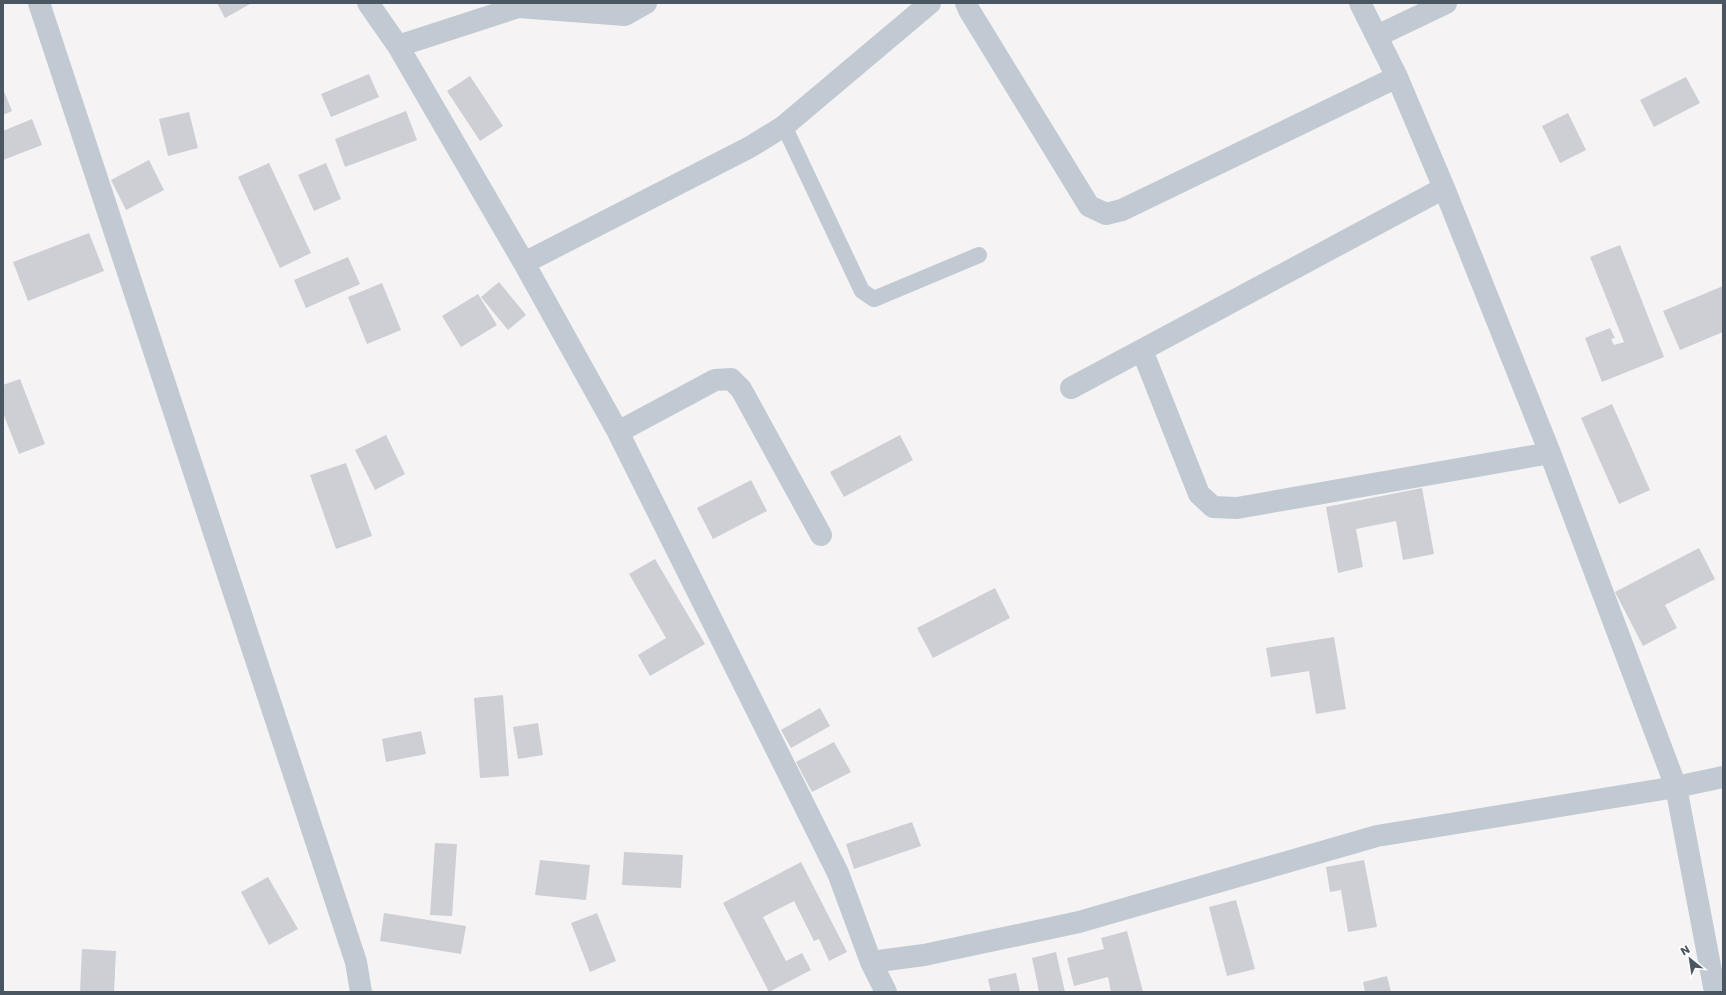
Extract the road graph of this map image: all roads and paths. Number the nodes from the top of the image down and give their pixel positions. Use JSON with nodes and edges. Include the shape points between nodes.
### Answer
{"nodes":[{"id":1,"x":39,"y":3,"type":"edge"},
{"id":2,"x":368,"y":3,"type":"edge"},
{"id":3,"x":646,"y":3,"type":"edge"},
{"id":4,"x":930,"y":3,"type":"edge"},
{"id":5,"x":966,"y":3,"type":"edge"},
{"id":6,"x":1360,"y":3,"type":"edge"},
{"id":7,"x":1446,"y":3,"type":"edge"},
{"id":8,"x":1376,"y":36,"type":"junction"},
{"id":9,"x":398,"y":46,"type":"junction"},
{"id":10,"x":1397,"y":76,"type":"junction"},
{"id":11,"x":784,"y":126,"type":"junction"},
{"id":12,"x":1444,"y":188,"type":"junction"},
{"id":13,"x":979,"y":255,"type":"dead end"},
{"id":14,"x":524,"y":263,"type":"junction"},
{"id":15,"x":1142,"y":350,"type":"junction"},
{"id":16,"x":1071,"y":388,"type":"dead end"},
{"id":17,"x":618,"y":432,"type":"junction"},
{"id":18,"x":1550,"y":453,"type":"junction"},
{"id":19,"x":821,"y":534,"type":"dead end"},
{"id":20,"x":1723,"y":777,"type":"edge"},
{"id":21,"x":1676,"y":786,"type":"junction"},
{"id":22,"x":871,"y":962,"type":"junction"},
{"id":23,"x":361,"y":992,"type":"edge"},
{"id":24,"x":886,"y":992,"type":"edge"},
{"id":25,"x":1715,"y":992,"type":"edge"}],
"edges":[{"from":1,"to":23,"type":"street","via":[[356,962]]},
{"from":2,"to":9,"type":"street"},
{"from":3,"to":9,"type":"street","via":[[625,15],[518,7]]},
{"from":4,"to":11,"type":"street"},
{"from":5,"to":10,"type":"street","via":[[1089,206],[1106,214],[1122,210]]},
{"from":6,"to":8,"type":"street"},
{"from":7,"to":8,"type":"street"},
{"from":8,"to":10,"type":"street"},
{"from":9,"to":14,"type":"street"},
{"from":10,"to":12,"type":"street"},
{"from":11,"to":13,"type":"lane","via":[[862,291],[874,300]]},
{"from":11,"to":14,"type":"street","via":[[750,147]]},
{"from":12,"to":15,"type":"street"},
{"from":12,"to":18,"type":"street"},
{"from":14,"to":17,"type":"street"},
{"from":15,"to":16,"type":"street"},
{"from":15,"to":18,"type":"street","via":[[1199,494],[1213,507],[1236,508]]},
{"from":17,"to":19,"type":"street","via":[[715,380],[731,379],[741,389]]},
{"from":17,"to":22,"type":"street","via":[[838,872]]},
{"from":18,"to":21,"type":"street"},
{"from":20,"to":21,"type":"street"},
{"from":21,"to":22,"type":"street","via":[[1377,836],[1079,922],[924,955]]},
{"from":21,"to":25,"type":"street"},
{"from":22,"to":24,"type":"street"}]}
